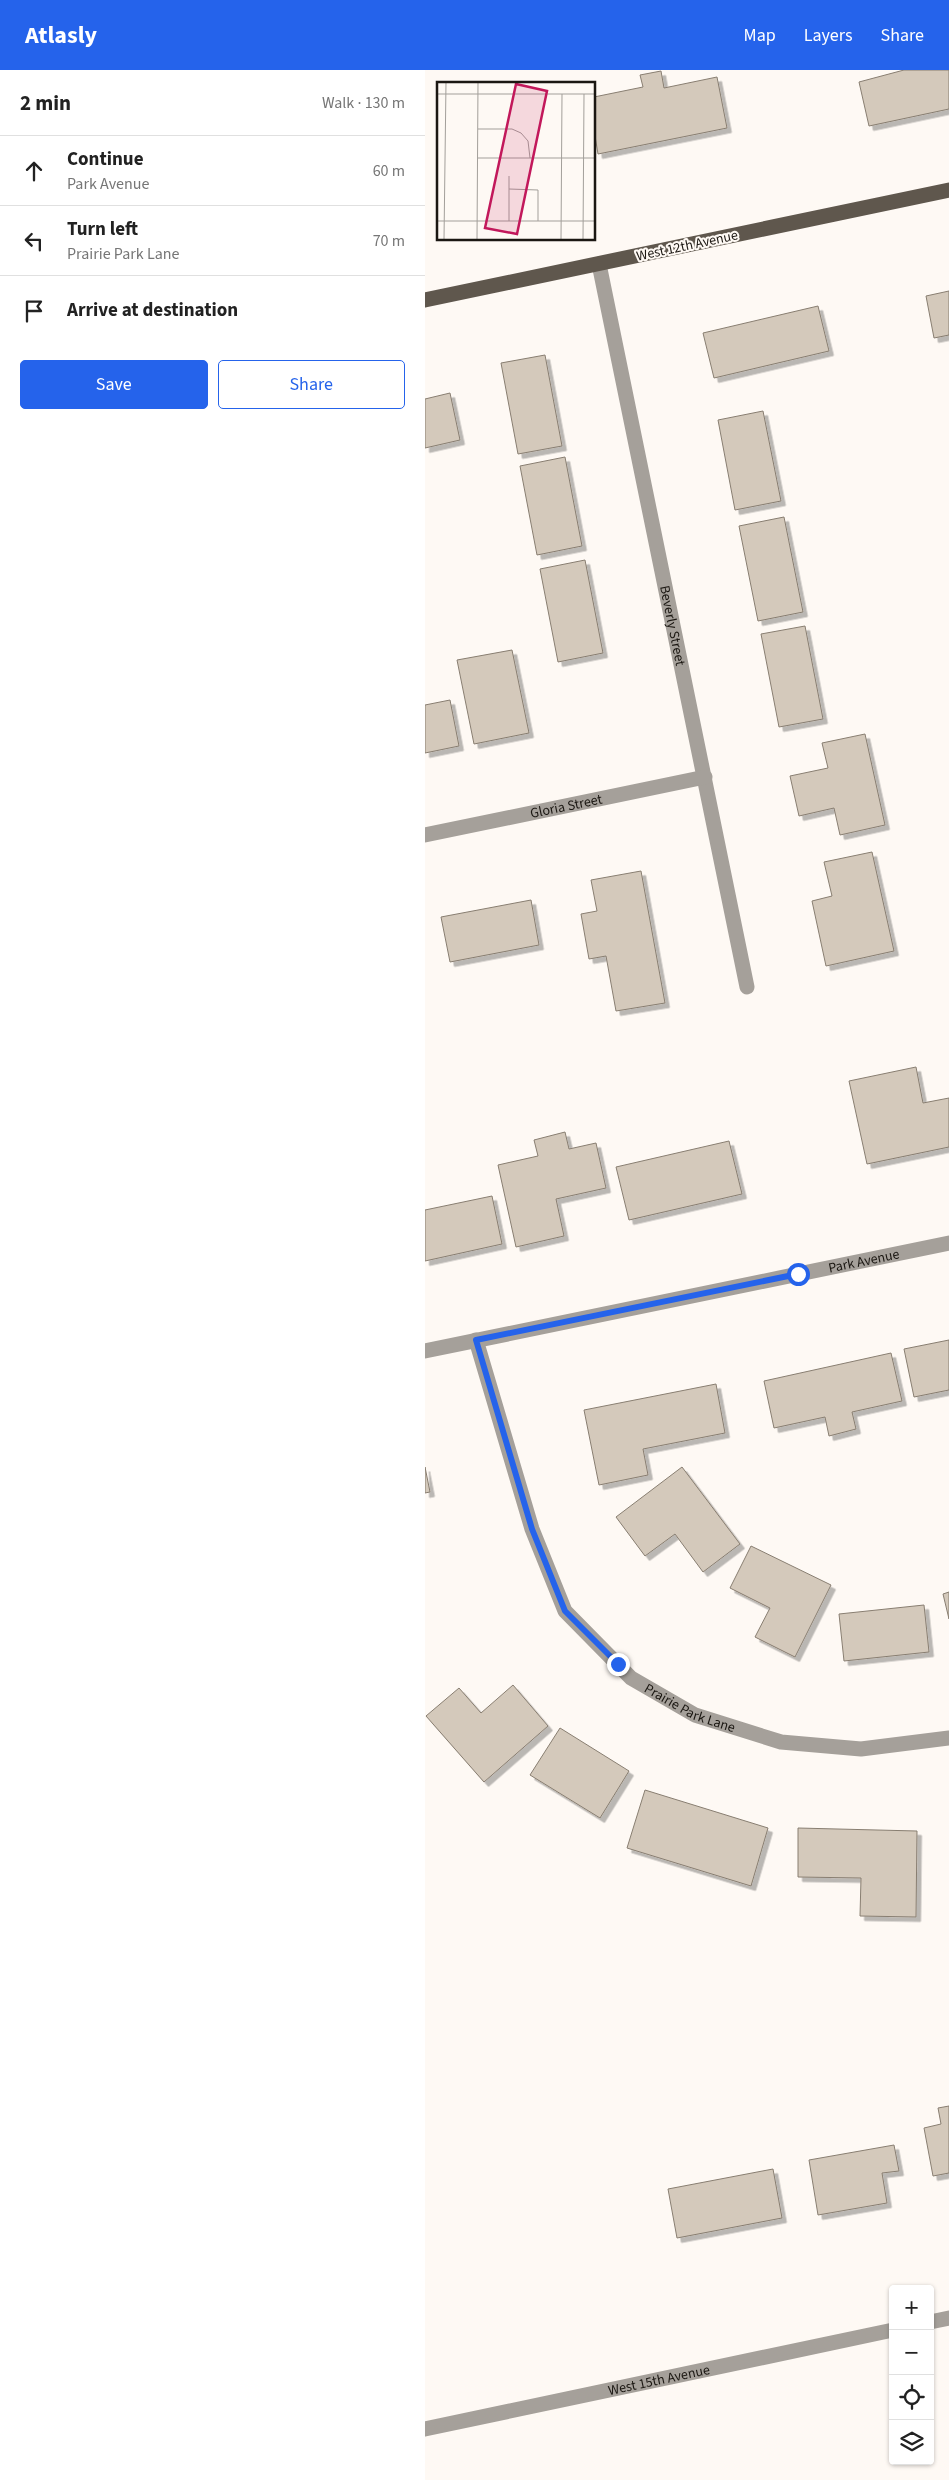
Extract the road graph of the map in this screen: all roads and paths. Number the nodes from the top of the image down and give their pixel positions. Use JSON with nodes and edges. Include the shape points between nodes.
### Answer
{"nodes":[{"id":1,"x":949,"y":190,"type":"edge"},
{"id":2,"x":599,"y":264,"type":"junction"},
{"id":3,"x":425,"y":300,"type":"edge"},
{"id":4,"x":705,"y":777,"type":"junction"},
{"id":5,"x":425,"y":835,"type":"edge"},
{"id":6,"x":747,"y":987,"type":"dead end"},
{"id":7,"x":949,"y":1243,"type":"edge"},
{"id":8,"x":476,"y":1340,"type":"junction"},
{"id":9,"x":425,"y":1351,"type":"edge"},
{"id":10,"x":949,"y":1738,"type":"edge"},
{"id":11,"x":949,"y":2318,"type":"edge"},
{"id":12,"x":934,"y":2321,"type":"edge"},
{"id":13,"x":889,"y":2331,"type":"edge"},
{"id":14,"x":425,"y":2429,"type":"edge"}],
"edges":[{"from":1,"to":2,"type":"main road","name":"West 12th Avenue"},
{"from":2,"to":3,"type":"main road","name":"West 12th Avenue"},
{"from":2,"to":4,"type":"street","name":"Beverly Street"},
{"from":4,"to":5,"type":"street","name":"Gloria Street"},
{"from":4,"to":6,"type":"street","name":"Beverly Street"},
{"from":7,"to":8,"type":"street","name":"Park Avenue"},
{"from":8,"to":9,"type":"street","name":"Park Avenue"},
{"from":8,"to":10,"type":"street","name":"Prairie Park Lane","via":[[532,1529],[565,1611],[631,1678],[695,1715],[781,1742],[861,1749]]},
{"from":11,"to":12,"type":"street"},
{"from":13,"to":14,"type":"street","name":"West 15th Avenue"}]}
